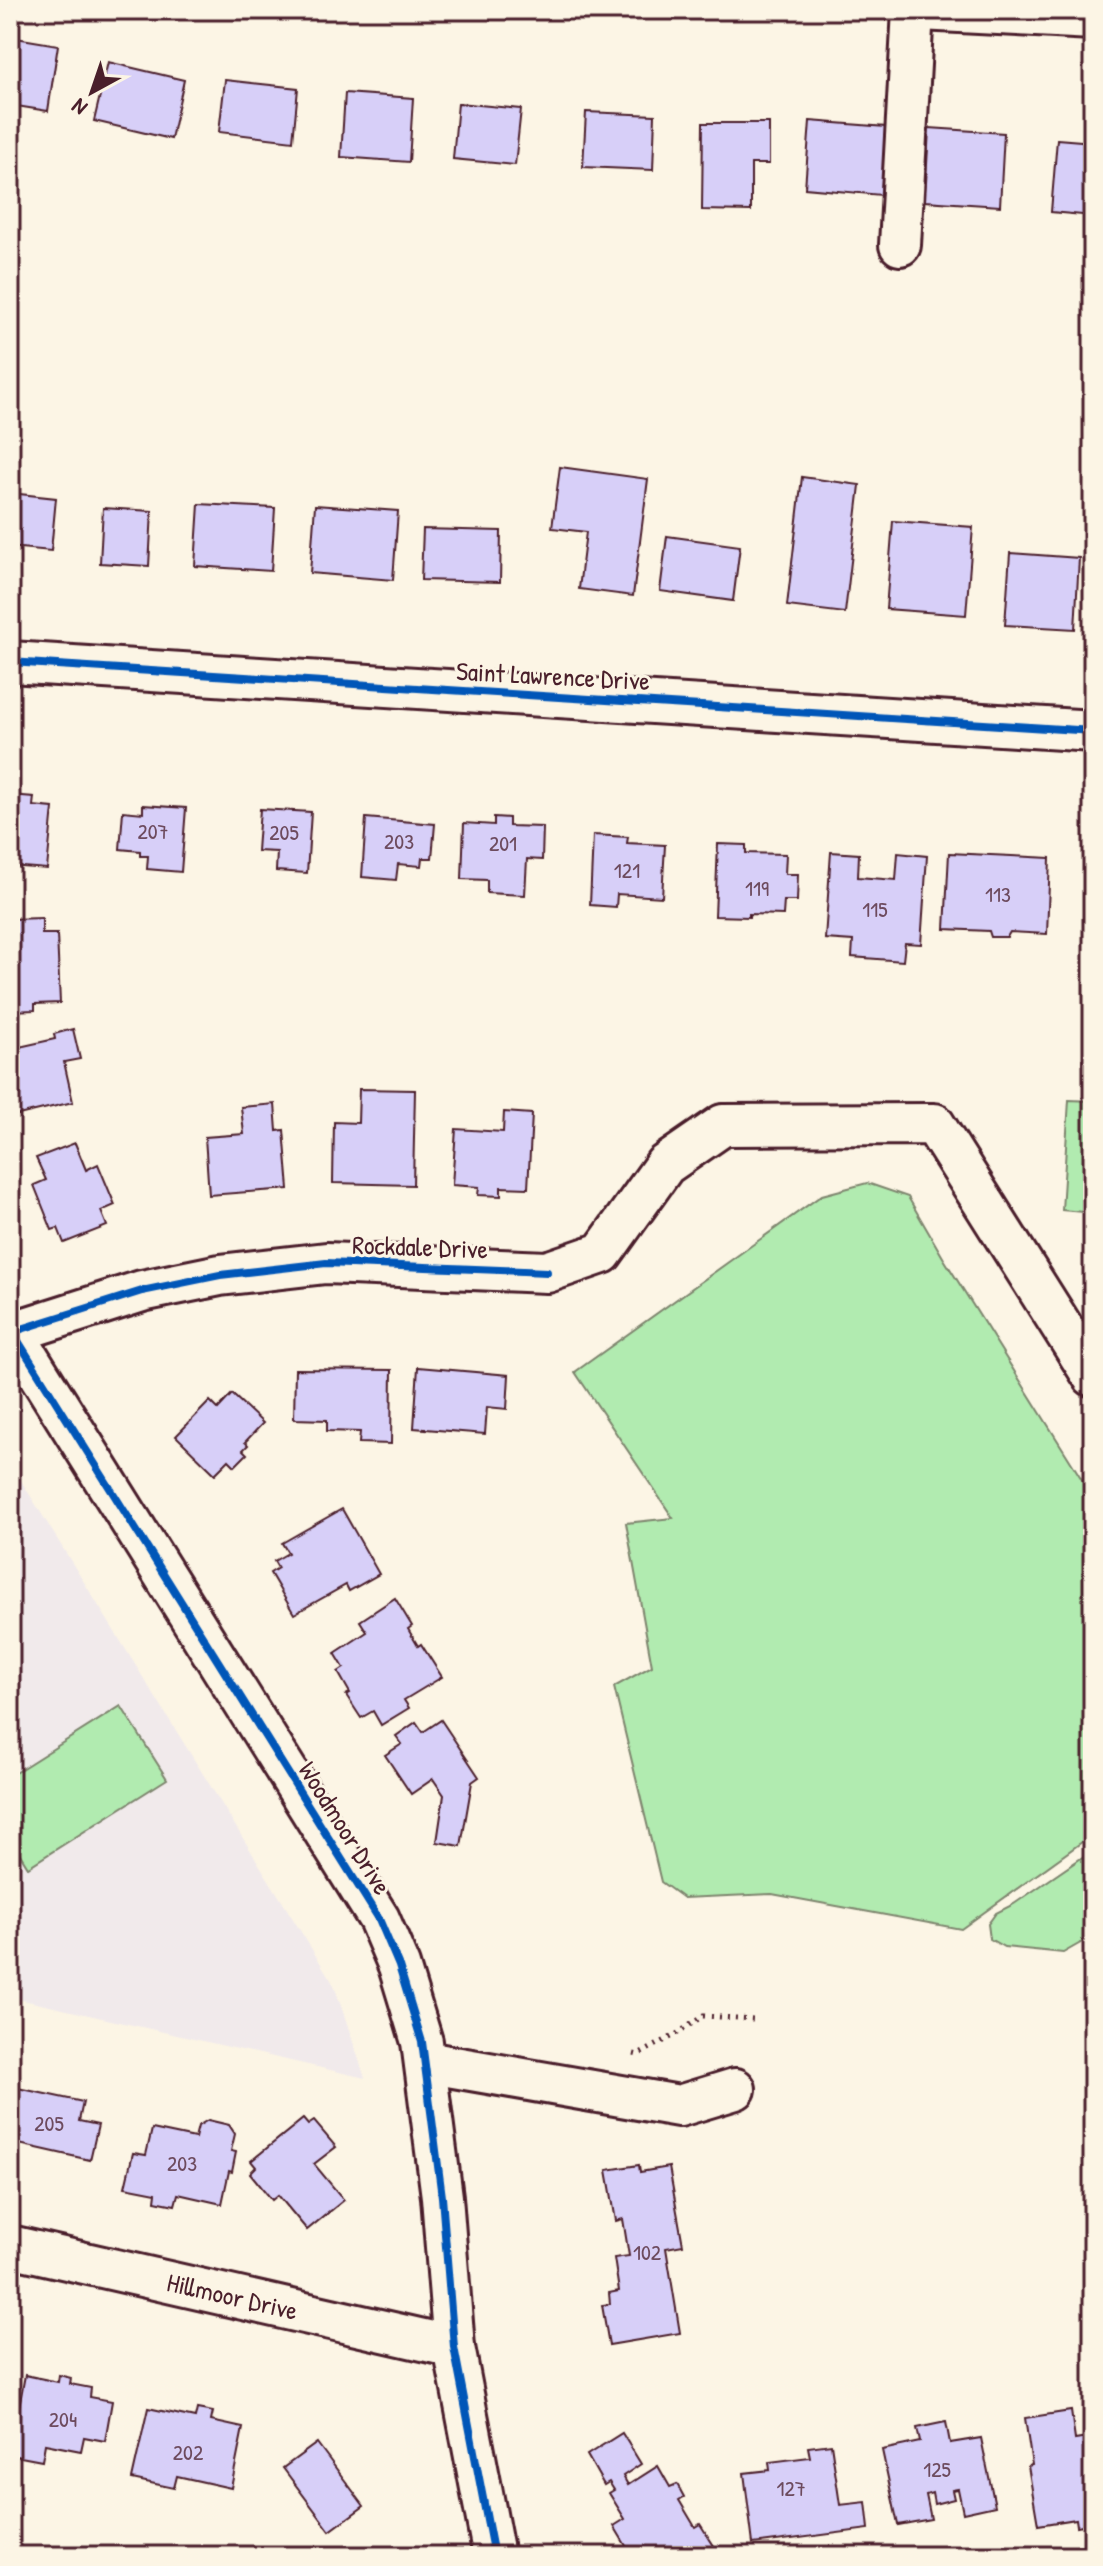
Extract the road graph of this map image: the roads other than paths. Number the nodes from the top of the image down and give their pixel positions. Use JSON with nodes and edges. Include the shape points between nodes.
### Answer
{"nodes":[{"id":1,"x":913,"y":10,"type":"edge"},
{"id":2,"x":920,"y":10,"type":"edge"},
{"id":3,"x":1093,"y":19,"type":"edge"},
{"id":4,"x":900,"y":245,"type":"dead end"},
{"id":5,"x":10,"y":662,"type":"edge"},
{"id":6,"x":1093,"y":731,"type":"edge"},
{"id":7,"x":11,"y":1331,"type":"edge"},
{"id":8,"x":1089,"y":1364,"type":"edge"},
{"id":9,"x":425,"y":2062,"type":"junction"},
{"id":10,"x":735,"y":2089,"type":"dead end"},
{"id":11,"x":10,"y":2246,"type":"edge"},
{"id":12,"x":454,"y":2347,"type":"junction"},
{"id":13,"x":494,"y":2556,"type":"edge"}],
"edges":[{"from":1,"to":4,"type":"street"},
{"from":2,"to":3,"type":"street"},
{"from":5,"to":6,"type":"street","name":"Saint Lawrence Drive"},
{"from":7,"to":8,"type":"street","name":"Rockdale Drive","via":[[142,1291],[220,1275],[326,1263],[547,1272],[602,1253],[665,1165],[723,1125],[934,1124]]},
{"from":7,"to":9,"type":"street","name":"Woodmoor Drive","via":[[379,1919],[399,1966]]},
{"from":9,"to":10,"type":"street","via":[[679,2106]]},
{"from":9,"to":12,"type":"street","name":"Woodmoor Drive"},
{"from":11,"to":12,"type":"street","name":"Hillmoor Drive"},
{"from":12,"to":13,"type":"street","name":"Woodmoor Drive"}]}
